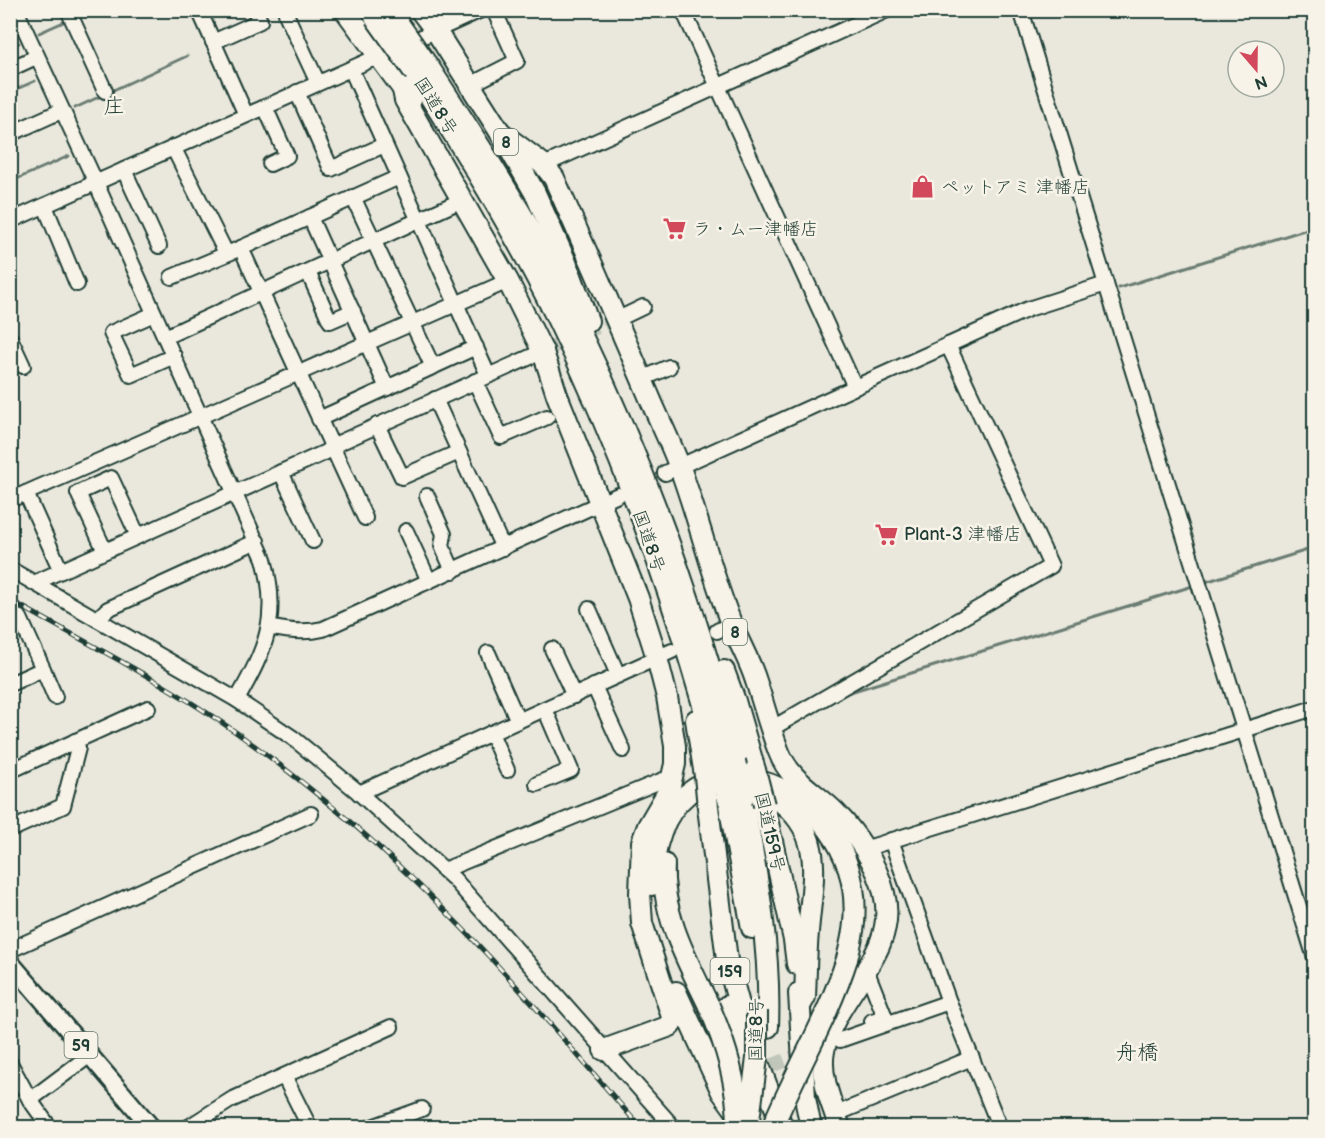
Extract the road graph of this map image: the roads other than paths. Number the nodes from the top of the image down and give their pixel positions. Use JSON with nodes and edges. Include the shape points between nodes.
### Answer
{"nodes":[{"id":1,"x":16,"y":10,"type":"edge"},
{"id":2,"x":68,"y":10,"type":"edge"},
{"id":3,"x":199,"y":10,"type":"edge"},
{"id":4,"x":255,"y":10,"type":"edge"},
{"id":5,"x":345,"y":10,"type":"edge"},
{"id":6,"x":420,"y":10,"type":"edge"},
{"id":7,"x":481,"y":10,"type":"edge"},
{"id":8,"x":494,"y":10,"type":"edge"},
{"id":9,"x":683,"y":10,"type":"edge"},
{"id":10,"x":887,"y":10,"type":"edge"},
{"id":11,"x":1021,"y":10,"type":"edge"},
{"id":12,"x":378,"y":13,"type":"edge"},
{"id":13,"x":286,"y":15,"type":"dead end"},
{"id":14,"x":436,"y":31,"type":"junction"},
{"id":15,"x":213,"y":42,"type":"junction"},
{"id":16,"x":379,"y":56,"type":"junction"},
{"id":17,"x":36,"y":57,"type":"junction"},
{"id":18,"x":10,"y":69,"type":"edge"},
{"id":19,"x":351,"y":69,"type":"junction"},
{"id":20,"x":318,"y":83,"type":"junction"},
{"id":21,"x":470,"y":85,"type":"junction"},
{"id":22,"x":718,"y":86,"type":"junction"},
{"id":23,"x":403,"y":90,"type":"junction"},
{"id":24,"x":105,"y":91,"type":"dead end"},
{"id":25,"x":297,"y":92,"type":"junction"},
{"id":26,"x":264,"y":107,"type":"junction"},
{"id":27,"x":61,"y":111,"type":"junction"},
{"id":28,"x":246,"y":115,"type":"junction"},
{"id":29,"x":500,"y":132,"type":"junction"},
{"id":30,"x":10,"y":134,"type":"edge"},
{"id":31,"x":384,"y":145,"type":"junction"},
{"id":32,"x":173,"y":147,"type":"junction"},
{"id":33,"x":270,"y":164,"type":"dead end"},
{"id":34,"x":544,"y":165,"type":"junction"},
{"id":35,"x":124,"y":170,"type":"junction"},
{"id":36,"x":399,"y":177,"type":"junction"},
{"id":37,"x":96,"y":183,"type":"junction"},
{"id":38,"x":353,"y":197,"type":"junction"},
{"id":39,"x":462,"y":200,"type":"junction"},
{"id":40,"x":45,"y":206,"type":"junction"},
{"id":41,"x":310,"y":217,"type":"junction"},
{"id":42,"x":418,"y":220,"type":"junction"},
{"id":43,"x":10,"y":221,"type":"edge"},
{"id":44,"x":373,"y":241,"type":"junction"},
{"id":45,"x":159,"y":246,"type":"dead end"},
{"id":46,"x":241,"y":248,"type":"junction"},
{"id":47,"x":225,"y":254,"type":"junction"},
{"id":48,"x":330,"y":261,"type":"junction"},
{"id":49,"x":308,"y":272,"type":"junction"},
{"id":50,"x":172,"y":277,"type":"dead end"},
{"id":51,"x":508,"y":281,"type":"junction"},
{"id":52,"x":77,"y":284,"type":"dead end"},
{"id":53,"x":1106,"y":284,"type":"junction"},
{"id":54,"x":261,"y":293,"type":"junction"},
{"id":55,"x":457,"y":304,"type":"junction"},
{"id":56,"x":643,"y":307,"type":"dead end"},
{"id":57,"x":352,"y":311,"type":"junction"},
{"id":58,"x":154,"y":314,"type":"junction"},
{"id":59,"x":613,"y":320,"type":"junction"},
{"id":60,"x":412,"y":324,"type":"junction"},
{"id":61,"x":165,"y":337,"type":"junction"},
{"id":62,"x":10,"y":338,"type":"edge"},
{"id":63,"x":367,"y":344,"type":"junction"},
{"id":64,"x":948,"y":345,"type":"junction"},
{"id":65,"x":476,"y":347,"type":"junction"},
{"id":66,"x":544,"y":351,"type":"junction"},
{"id":67,"x":174,"y":356,"type":"junction"},
{"id":68,"x":22,"y":366,"type":"dead end"},
{"id":69,"x":669,"y":367,"type":"dead end"},
{"id":70,"x":433,"y":368,"type":"junction"},
{"id":71,"x":299,"y":374,"type":"junction"},
{"id":72,"x":482,"y":378,"type":"junction"},
{"id":73,"x":642,"y":379,"type":"junction"},
{"id":74,"x":855,"y":387,"type":"junction"},
{"id":75,"x":387,"y":388,"type":"junction"},
{"id":76,"x":435,"y":399,"type":"junction"},
{"id":77,"x":200,"y":416,"type":"junction"},
{"id":78,"x":546,"y":417,"type":"dead end"},
{"id":79,"x":319,"y":419,"type":"junction"},
{"id":80,"x":377,"y":425,"type":"junction"},
{"id":81,"x":332,"y":446,"type":"junction"},
{"id":82,"x":459,"y":452,"type":"junction"},
{"id":83,"x":672,"y":470,"type":"junction"},
{"id":84,"x":281,"y":472,"type":"junction"},
{"id":85,"x":235,"y":492,"type":"junction"},
{"id":86,"x":26,"y":493,"type":"junction"},
{"id":87,"x":427,"y":496,"type":"dead end"},
{"id":88,"x":610,"y":499,"type":"junction"},
{"id":89,"x":10,"y":500,"type":"edge"},
{"id":90,"x":645,"y":501,"type":"junction"},
{"id":91,"x":365,"y":519,"type":"dead end"},
{"id":92,"x":405,"y":531,"type":"dead end"},
{"id":93,"x":138,"y":536,"type":"junction"},
{"id":94,"x":257,"y":541,"type":"junction"},
{"id":95,"x":313,"y":541,"type":"dead end"},
{"id":96,"x":503,"y":548,"type":"junction"},
{"id":97,"x":105,"y":551,"type":"junction"},
{"id":98,"x":664,"y":554,"type":"junction"},
{"id":99,"x":10,"y":569,"type":"edge"},
{"id":100,"x":61,"y":571,"type":"junction"},
{"id":101,"x":453,"y":571,"type":"junction"},
{"id":102,"x":429,"y":581,"type":"junction"},
{"id":103,"x":34,"y":583,"type":"junction"},
{"id":104,"x":589,"y":609,"type":"dead end"},
{"id":105,"x":10,"y":614,"type":"edge"},
{"id":106,"x":97,"y":619,"type":"junction"},
{"id":107,"x":17,"y":627,"type":"edge"},
{"id":108,"x":269,"y":627,"type":"junction"},
{"id":109,"x":552,"y":649,"type":"dead end"},
{"id":110,"x":488,"y":652,"type":"dead end"},
{"id":111,"x":664,"y":654,"type":"junction"},
{"id":112,"x":43,"y":669,"type":"junction"},
{"id":113,"x":618,"y":675,"type":"junction"},
{"id":114,"x":10,"y":684,"type":"edge"},
{"id":115,"x":594,"y":686,"type":"junction"},
{"id":116,"x":55,"y":696,"type":"dead end"},
{"id":117,"x":574,"y":696,"type":"junction"},
{"id":118,"x":237,"y":699,"type":"junction"},
{"id":119,"x":148,"y":708,"type":"dead end"},
{"id":120,"x":1314,"y":708,"type":"edge"},
{"id":121,"x":545,"y":709,"type":"junction"},
{"id":122,"x":518,"y":721,"type":"junction"},
{"id":123,"x":771,"y":729,"type":"junction"},
{"id":124,"x":1245,"y":730,"type":"junction"},
{"id":125,"x":491,"y":733,"type":"junction"},
{"id":126,"x":75,"y":741,"type":"junction"},
{"id":127,"x":623,"y":750,"type":"dead end"},
{"id":128,"x":507,"y":770,"type":"dead end"},
{"id":129,"x":720,"y":770,"type":"junction"},
{"id":130,"x":10,"y":771,"type":"edge"},
{"id":131,"x":671,"y":783,"type":"junction"},
{"id":132,"x":537,"y":784,"type":"dead end"},
{"id":133,"x":359,"y":793,"type":"junction"},
{"id":134,"x":311,"y":814,"type":"dead end"},
{"id":135,"x":10,"y":830,"type":"edge"},
{"id":136,"x":891,"y":840,"type":"junction"},
{"id":137,"x":864,"y":849,"type":"junction"},
{"id":138,"x":444,"y":870,"type":"junction"},
{"id":139,"x":721,"y":915,"type":"junction"},
{"id":140,"x":10,"y":951,"type":"edge"},
{"id":141,"x":1314,"y":955,"type":"edge"},
{"id":142,"x":10,"y":962,"type":"edge"},
{"id":143,"x":866,"y":969,"type":"junction"},
{"id":144,"x":949,"y":1002,"type":"junction"},
{"id":145,"x":801,"y":1004,"type":"junction"},
{"id":146,"x":762,"y":1019,"type":"junction"},
{"id":147,"x":886,"y":1020,"type":"junction"},
{"id":148,"x":391,"y":1027,"type":"dead end"},
{"id":149,"x":802,"y":1029,"type":"junction"},
{"id":150,"x":830,"y":1043,"type":"junction"},
{"id":151,"x":604,"y":1050,"type":"junction"},
{"id":152,"x":90,"y":1055,"type":"junction"},
{"id":153,"x":972,"y":1058,"type":"junction"},
{"id":154,"x":10,"y":1063,"type":"edge"},
{"id":155,"x":284,"y":1076,"type":"junction"},
{"id":156,"x":722,"y":1092,"type":"junction"},
{"id":157,"x":30,"y":1100,"type":"junction"},
{"id":158,"x":422,"y":1109,"type":"dead end"},
{"id":159,"x":834,"y":1123,"type":"edge"},
{"id":160,"x":50,"y":1128,"type":"edge"},
{"id":161,"x":152,"y":1128,"type":"edge"},
{"id":162,"x":187,"y":1128,"type":"edge"},
{"id":163,"x":310,"y":1128,"type":"edge"},
{"id":164,"x":369,"y":1128,"type":"edge"},
{"id":165,"x":674,"y":1128,"type":"edge"},
{"id":166,"x":737,"y":1128,"type":"edge"},
{"id":167,"x":747,"y":1128,"type":"edge"},
{"id":168,"x":760,"y":1128,"type":"edge"},
{"id":169,"x":771,"y":1128,"type":"edge"},
{"id":170,"x":783,"y":1128,"type":"edge"},
{"id":171,"x":811,"y":1128,"type":"edge"},
{"id":172,"x":1000,"y":1128,"type":"edge"}],
"edges":[{"from":1,"to":17,"type":"street"},
{"from":2,"to":24,"type":"street"},
{"from":3,"to":15,"type":"street"},
{"from":4,"to":15,"type":"street","via":[[260,21]]},
{"from":5,"to":16,"type":"highway","number":"8"},
{"from":6,"to":14,"type":"highway","number":"8"},
{"from":7,"to":14,"type":"street"},
{"from":8,"to":21,"type":"street","via":[[517,61]]},
{"from":9,"to":22,"type":"street"},
{"from":10,"to":22,"type":"street"},
{"from":11,"to":53,"type":"street"},
{"from":12,"to":90,"type":"highway","name":"国道8号","number":"8","bridge":true,"via":[[422,70],[487,188],[554,311]]},
{"from":13,"to":20,"type":"street"},
{"from":14,"to":16,"type":"street"},
{"from":14,"to":21,"type":"highway","number":"8"},
{"from":15,"to":28,"type":"street"},
{"from":16,"to":19,"type":"street"},
{"from":16,"to":23,"type":"highway","number":"8"},
{"from":17,"to":18,"type":"street"},
{"from":17,"to":27,"type":"street"},
{"from":19,"to":20,"type":"street"},
{"from":19,"to":31,"type":"street"},
{"from":20,"to":25,"type":"street"},
{"from":21,"to":29,"type":"highway","number":"8"},
{"from":22,"to":34,"type":"street"},
{"from":22,"to":74,"type":"street"},
{"from":23,"to":39,"type":"highway","number":"8"},
{"from":23,"to":90,"type":"highway","number":"8","via":[[435,133],[511,258]]},
{"from":25,"to":26,"type":"street"},
{"from":25,"to":31,"type":"street","via":[[331,169]]},
{"from":26,"to":28,"type":"street"},
{"from":26,"to":33,"type":"street","via":[[288,156]]},
{"from":27,"to":30,"type":"street"},
{"from":27,"to":37,"type":"street"},
{"from":28,"to":32,"type":"street"},
{"from":29,"to":34,"type":"highway","number":"8"},
{"from":29,"to":90,"type":"highway","number":"8","via":[[535,193],[565,260],[640,446]]},
{"from":31,"to":36,"type":"street"},
{"from":32,"to":35,"type":"street"},
{"from":32,"to":47,"type":"street"},
{"from":34,"to":59,"type":"highway","number":"8","via":[[585,233]]},
{"from":35,"to":37,"type":"street"},
{"from":35,"to":45,"type":"street"},
{"from":36,"to":38,"type":"street"},
{"from":36,"to":42,"type":"street"},
{"from":37,"to":40,"type":"street"},
{"from":37,"to":58,"type":"street"},
{"from":38,"to":41,"type":"street"},
{"from":38,"to":44,"type":"street"},
{"from":39,"to":42,"type":"street"},
{"from":39,"to":51,"type":"highway","number":"8"},
{"from":40,"to":43,"type":"street"},
{"from":40,"to":52,"type":"street"},
{"from":41,"to":46,"type":"street"},
{"from":41,"to":48,"type":"street"},
{"from":42,"to":44,"type":"street"},
{"from":42,"to":55,"type":"street"},
{"from":44,"to":48,"type":"street"},
{"from":44,"to":60,"type":"street"},
{"from":46,"to":47,"type":"street"},
{"from":46,"to":54,"type":"street"},
{"from":47,"to":50,"type":"street"},
{"from":48,"to":49,"type":"street"},
{"from":48,"to":57,"type":"street"},
{"from":49,"to":54,"type":"street"},
{"from":49,"to":57,"type":"street","via":[[330,321]]},
{"from":51,"to":55,"type":"street"},
{"from":51,"to":66,"type":"highway","number":"8"},
{"from":53,"to":64,"type":"street","via":[[1028,309]]},
{"from":53,"to":124,"type":"street"},
{"from":54,"to":61,"type":"street"},
{"from":54,"to":71,"type":"street"},
{"from":55,"to":60,"type":"street"},
{"from":55,"to":65,"type":"street"},
{"from":56,"to":59,"type":"street"},
{"from":57,"to":63,"type":"street"},
{"from":58,"to":61,"type":"street"},
{"from":58,"to":67,"type":"street","via":[[111,333],[131,375]]},
{"from":59,"to":73,"type":"highway","number":"8"},
{"from":60,"to":63,"type":"street"},
{"from":60,"to":70,"type":"street"},
{"from":61,"to":67,"type":"street"},
{"from":62,"to":68,"type":"street"},
{"from":63,"to":71,"type":"street"},
{"from":63,"to":75,"type":"street"},
{"from":64,"to":74,"type":"street"},
{"from":64,"to":123,"type":"street","via":[[1051,566]]},
{"from":65,"to":70,"type":"street"},
{"from":65,"to":72,"type":"street"},
{"from":66,"to":72,"type":"street"},
{"from":66,"to":88,"type":"highway","number":"8","via":[[557,394]]},
{"from":67,"to":77,"type":"street"},
{"from":69,"to":73,"type":"street"},
{"from":70,"to":75,"type":"street"},
{"from":71,"to":77,"type":"street"},
{"from":71,"to":79,"type":"street"},
{"from":72,"to":76,"type":"street"},
{"from":72,"to":78,"type":"street","via":[[501,438]]},
{"from":73,"to":83,"type":"highway","number":"8"},
{"from":74,"to":83,"type":"street"},
{"from":75,"to":79,"type":"street"},
{"from":76,"to":80,"type":"street"},
{"from":76,"to":82,"type":"street"},
{"from":77,"to":85,"type":"street"},
{"from":77,"to":86,"type":"street"},
{"from":79,"to":81,"type":"street"},
{"from":80,"to":81,"type":"street"},
{"from":80,"to":82,"type":"street","via":[[402,477]]},
{"from":81,"to":84,"type":"street"},
{"from":81,"to":91,"type":"street"},
{"from":82,"to":96,"type":"street"},
{"from":83,"to":123,"type":"highway","number":"8","via":[[724,628],[747,656]]},
{"from":84,"to":85,"type":"street"},
{"from":84,"to":95,"type":"street"},
{"from":85,"to":93,"type":"street"},
{"from":85,"to":94,"type":"street"},
{"from":86,"to":89,"type":"street"},
{"from":86,"to":100,"type":"street"},
{"from":87,"to":101,"type":"street","via":[[444,534],[442,546]]},
{"from":88,"to":96,"type":"street"},
{"from":88,"to":111,"type":"highway","number":"8","via":[[638,597]]},
{"from":90,"to":98,"type":"highway","name":"国道8号","number":"8"},
{"from":92,"to":102,"type":"street"},
{"from":93,"to":97,"type":"street"},
{"from":93,"to":97,"type":"street","via":[[111,478],[78,493]]},
{"from":94,"to":106,"type":"street","via":[[108,609]]},
{"from":94,"to":108,"type":"street","via":[[270,586]]},
{"from":96,"to":101,"type":"street"},
{"from":97,"to":100,"type":"street"},
{"from":98,"to":129,"type":"highway","name":"国道8号","number":"8","via":[[716,683]]},
{"from":98,"to":129,"type":"highway","number":"159","via":[[657,576],[690,690]]},
{"from":98,"to":145,"type":"highway","name":"国道159号","bridge":true,"via":[[684,563],[735,701],[764,805],[794,940]]},
{"from":99,"to":103,"type":"street"},
{"from":100,"to":103,"type":"street"},
{"from":101,"to":102,"type":"street"},
{"from":102,"to":108,"type":"street","via":[[316,631]]},
{"from":103,"to":106,"type":"street"},
{"from":104,"to":113,"type":"street"},
{"from":105,"to":107,"type":"street","via":[[20,618]]},
{"from":106,"to":118,"type":"street"},
{"from":107,"to":112,"type":"street"},
{"from":108,"to":118,"type":"street","via":[[261,656]]},
{"from":109,"to":117,"type":"street"},
{"from":110,"to":122,"type":"street"},
{"from":111,"to":113,"type":"street"},
{"from":111,"to":131,"type":"highway","number":"8","via":[[675,746]]},
{"from":112,"to":114,"type":"street"},
{"from":112,"to":116,"type":"street"},
{"from":113,"to":115,"type":"street"},
{"from":115,"to":117,"type":"street"},
{"from":115,"to":127,"type":"street"},
{"from":117,"to":121,"type":"street"},
{"from":118,"to":133,"type":"street","via":[[293,738]]},
{"from":119,"to":126,"type":"street"},
{"from":120,"to":124,"type":"street"},
{"from":121,"to":122,"type":"street"},
{"from":121,"to":132,"type":"street","via":[[571,770]]},
{"from":122,"to":125,"type":"street"},
{"from":123,"to":137,"type":"highway","number":"8","via":[[789,772],[835,812]]},
{"from":124,"to":136,"type":"street"},
{"from":124,"to":141,"type":"street"},
{"from":125,"to":128,"type":"street"},
{"from":125,"to":133,"type":"street"},
{"from":126,"to":130,"type":"street"},
{"from":126,"to":135,"type":"street","via":[[78,748],[63,806]]},
{"from":129,"to":139,"type":"highway","number":"159","bridge":true,"via":[[708,807]]},
{"from":129,"to":146,"type":"highway","name":"国道8号","number":"8","bridge":true,"via":[[736,798]]},
{"from":131,"to":138,"type":"street","via":[[663,780]]},
{"from":131,"to":151,"type":"highway","number":"8","via":[[642,842],[640,894],[642,923],[673,1020],[670,1026]]},
{"from":133,"to":138,"type":"street"},
{"from":134,"to":140,"type":"street"},
{"from":136,"to":137,"type":"street"},
{"from":136,"to":144,"type":"street"},
{"from":137,"to":143,"type":"highway","number":"8","via":[[881,882],[887,909],[884,937]]},
{"from":138,"to":151,"type":"street"},
{"from":139,"to":169,"type":"highway","via":[[718,948],[735,1045]]},
{"from":139,"to":170,"type":"highway","number":"159","via":[[737,1002]]},
{"from":142,"to":152,"type":"main road","number":"59"},
{"from":143,"to":147,"type":"street"},
{"from":143,"to":150,"type":"highway","number":"8"},
{"from":144,"to":147,"type":"street"},
{"from":144,"to":153,"type":"street"},
{"from":145,"to":149,"type":"highway","name":"国道159号"},
{"from":145,"to":166,"type":"highway","bridge":true,"via":[[805,997],[814,876],[807,834],[798,817],[771,795],[751,788],[717,790],[697,801],[674,827],[665,849],[663,877],[669,912],[732,1070]]},
{"from":146,"to":167,"type":"highway","name":"国道8号","number":"8","bridge":true},
{"from":146,"to":168,"type":"highway","name":"国道8号","number":"8","via":[[766,1069]]},
{"from":147,"to":150,"type":"street"},
{"from":148,"to":155,"type":"street"},
{"from":149,"to":159,"type":"highway","via":[[816,1092]]},
{"from":149,"to":171,"type":"highway","name":"国道159号","via":[[805,1098]]},
{"from":150,"to":159,"type":"highway","via":[[826,1086]]},
{"from":151,"to":165,"type":"street"},
{"from":152,"to":157,"type":"street"},
{"from":152,"to":161,"type":"main road","number":"59"},
{"from":153,"to":159,"type":"street"},
{"from":153,"to":172,"type":"street"},
{"from":154,"to":157,"type":"street"},
{"from":155,"to":162,"type":"street","via":[[231,1100]]},
{"from":155,"to":163,"type":"street"},
{"from":156,"to":166,"type":"highway"},
{"from":156,"to":167,"type":"highway"},
{"from":156,"to":169,"type":"highway","bridge":true,"via":[[676,993],[656,922],[653,865],[658,840],[679,803],[696,788],[714,780],[750,777],[795,796],[828,828],[848,872],[854,906],[848,959],[837,989]]},
{"from":157,"to":160,"type":"street"},
{"from":158,"to":164,"type":"street"}]}
